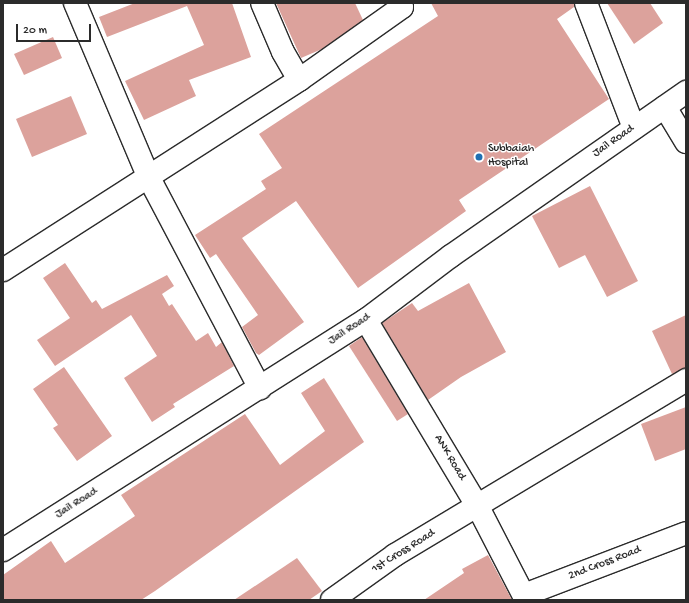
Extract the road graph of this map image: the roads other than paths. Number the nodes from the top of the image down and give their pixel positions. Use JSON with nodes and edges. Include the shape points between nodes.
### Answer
{"nodes":[{"id":1,"x":75,"y":3,"type":"edge"},
{"id":2,"x":262,"y":3,"type":"edge"},
{"id":3,"x":586,"y":3,"type":"edge"},
{"id":4,"x":403,"y":4,"type":"edge"},
{"id":5,"x":299,"y":80,"type":"junction"},
{"id":6,"x":686,"y":92,"type":"edge"},
{"id":7,"x":665,"y":107,"type":"junction"},
{"id":8,"x":634,"y":128,"type":"junction"},
{"id":9,"x":686,"y":142,"type":"edge"},
{"id":10,"x":148,"y":176,"type":"junction"},
{"id":11,"x":3,"y":270,"type":"edge"},
{"id":12,"x":366,"y":320,"type":"junction"},
{"id":13,"x":686,"y":380,"type":"edge"},
{"id":14,"x":260,"y":388,"type":"junction"},
{"id":15,"x":478,"y":507,"type":"junction"},
{"id":16,"x":686,"y":534,"type":"edge"},
{"id":17,"x":3,"y":550,"type":"edge"},
{"id":18,"x":525,"y":597,"type":"edge"},
{"id":19,"x":332,"y":600,"type":"edge"}],
"edges":[{"from":1,"to":10,"type":"street"},
{"from":2,"to":5,"type":"street","via":[[283,52]]},
{"from":3,"to":8,"type":"street"},
{"from":4,"to":5,"type":"street"},
{"from":5,"to":10,"type":"street"},
{"from":6,"to":7,"type":"street","name":"Jail Road"},
{"from":7,"to":8,"type":"street","name":"Jail Road"},
{"from":7,"to":9,"type":"street"},
{"from":8,"to":12,"type":"street","name":"Jail Road","via":[[451,256]]},
{"from":10,"to":11,"type":"street"},
{"from":10,"to":14,"type":"street"},
{"from":12,"to":14,"type":"street","name":"Jail Road"},
{"from":12,"to":15,"type":"street","name":"ANK Road"},
{"from":13,"to":15,"type":"street","name":"1st Cross Road"},
{"from":14,"to":17,"type":"street","name":"Jail Road"},
{"from":15,"to":18,"type":"street","name":"ANK Road"},
{"from":15,"to":19,"type":"street","name":"1st Cross Road","via":[[395,555]]},
{"from":16,"to":18,"type":"street","name":"2nd Cross Road"}]}
